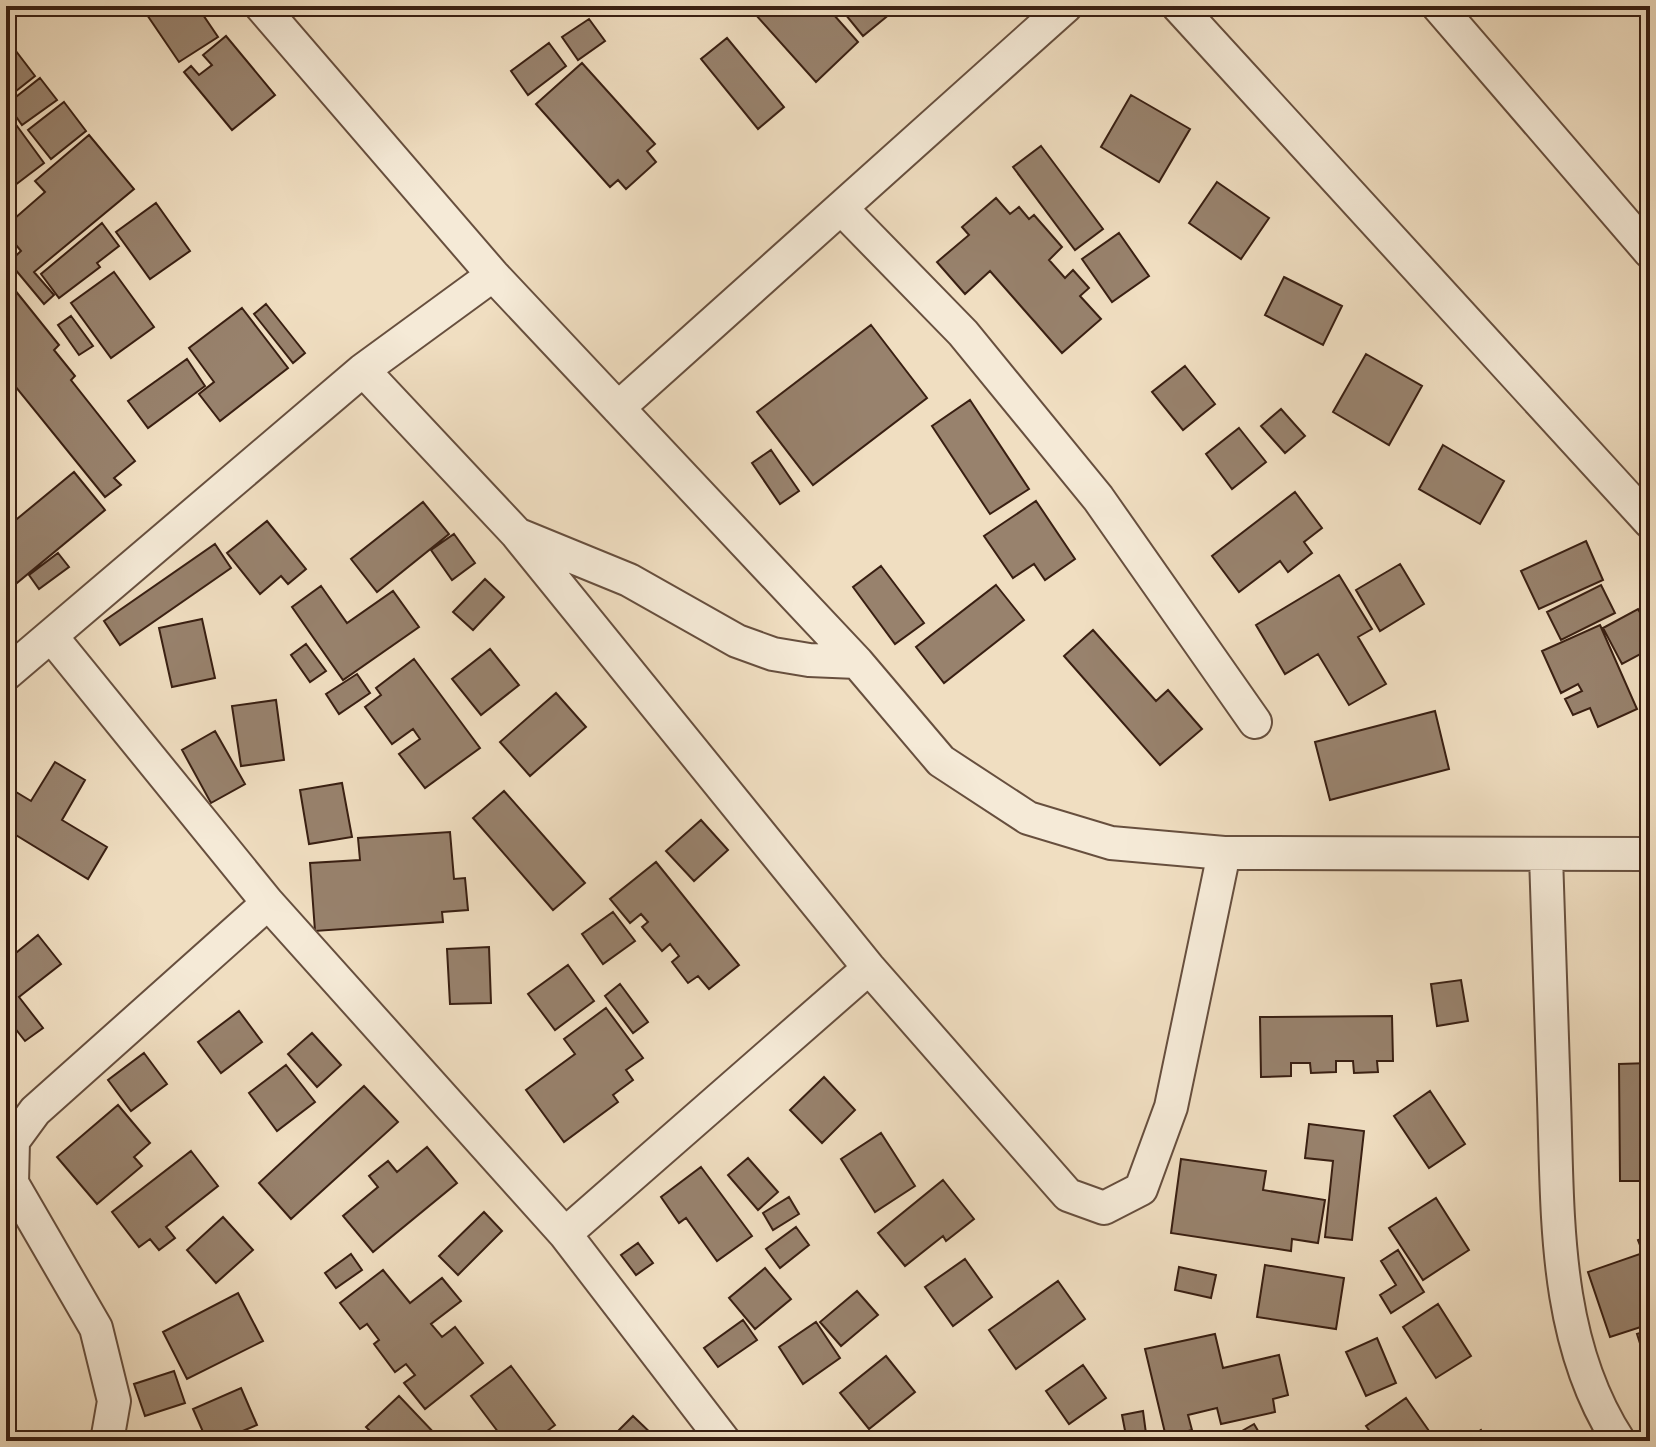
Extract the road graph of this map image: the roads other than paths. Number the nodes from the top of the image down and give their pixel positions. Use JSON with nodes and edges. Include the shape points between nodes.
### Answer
{"nodes":[{"id":1,"x":261,"y":6,"type":"edge"},
{"id":2,"x":1066,"y":6,"type":"edge"},
{"id":3,"x":1178,"y":6,"type":"edge"},
{"id":4,"x":1438,"y":6,"type":"edge"},
{"id":5,"x":841,"y":208,"type":"junction"},
{"id":6,"x":1650,"y":252,"type":"edge"},
{"id":7,"x":493,"y":275,"type":"junction"},
{"id":8,"x":363,"y":370,"type":"junction"},
{"id":9,"x":618,"y":408,"type":"junction"},
{"id":10,"x":1650,"y":522,"type":"edge"},
{"id":11,"x":516,"y":533,"type":"junction"},
{"id":12,"x":51,"y":636,"type":"junction"},
{"id":13,"x":857,"y":662,"type":"junction"},
{"id":14,"x":6,"y":674,"type":"edge"},
{"id":15,"x":1255,"y":722,"type":"dead end"},
{"id":16,"x":1224,"y":853,"type":"junction"},
{"id":17,"x":1546,"y":856,"type":"junction"},
{"id":18,"x":1645,"y":857,"type":"edge"},
{"id":19,"x":268,"y":903,"type":"junction"},
{"id":20,"x":869,"y":968,"type":"junction"},
{"id":21,"x":565,"y":1234,"type":"junction"},
{"id":22,"x":107,"y":1441,"type":"edge"},
{"id":23,"x":724,"y":1441,"type":"edge"},
{"id":24,"x":1619,"y":1441,"type":"edge"}],
"edges":[{"from":1,"to":7,"type":"street"},
{"from":2,"to":5,"type":"street"},
{"from":3,"to":10,"type":"street"},
{"from":4,"to":6,"type":"street"},
{"from":5,"to":9,"type":"street"},
{"from":5,"to":15,"type":"street","via":[[963,333],[1098,498]]},
{"from":7,"to":8,"type":"street"},
{"from":7,"to":9,"type":"street"},
{"from":8,"to":11,"type":"street"},
{"from":8,"to":12,"type":"street"},
{"from":9,"to":13,"type":"street"},
{"from":11,"to":13,"type":"street","via":[[629,580],[737,641],[773,654]]},
{"from":11,"to":20,"type":"street"},
{"from":12,"to":14,"type":"street"},
{"from":12,"to":19,"type":"street"},
{"from":13,"to":16,"type":"street","via":[[941,761],[1028,818],[1111,843]]},
{"from":16,"to":17,"type":"street"},
{"from":16,"to":20,"type":"street","via":[[1171,1107],[1141,1189],[1104,1208],[1068,1195]]},
{"from":17,"to":18,"type":"street"},
{"from":17,"to":24,"type":"street","via":[[1559,1261],[1575,1338]]},
{"from":19,"to":21,"type":"street"},
{"from":19,"to":22,"type":"street","via":[[35,1111],[13,1141],[12,1183],[96,1328],[114,1401]]},
{"from":20,"to":21,"type":"street"},
{"from":21,"to":23,"type":"street"}]}
